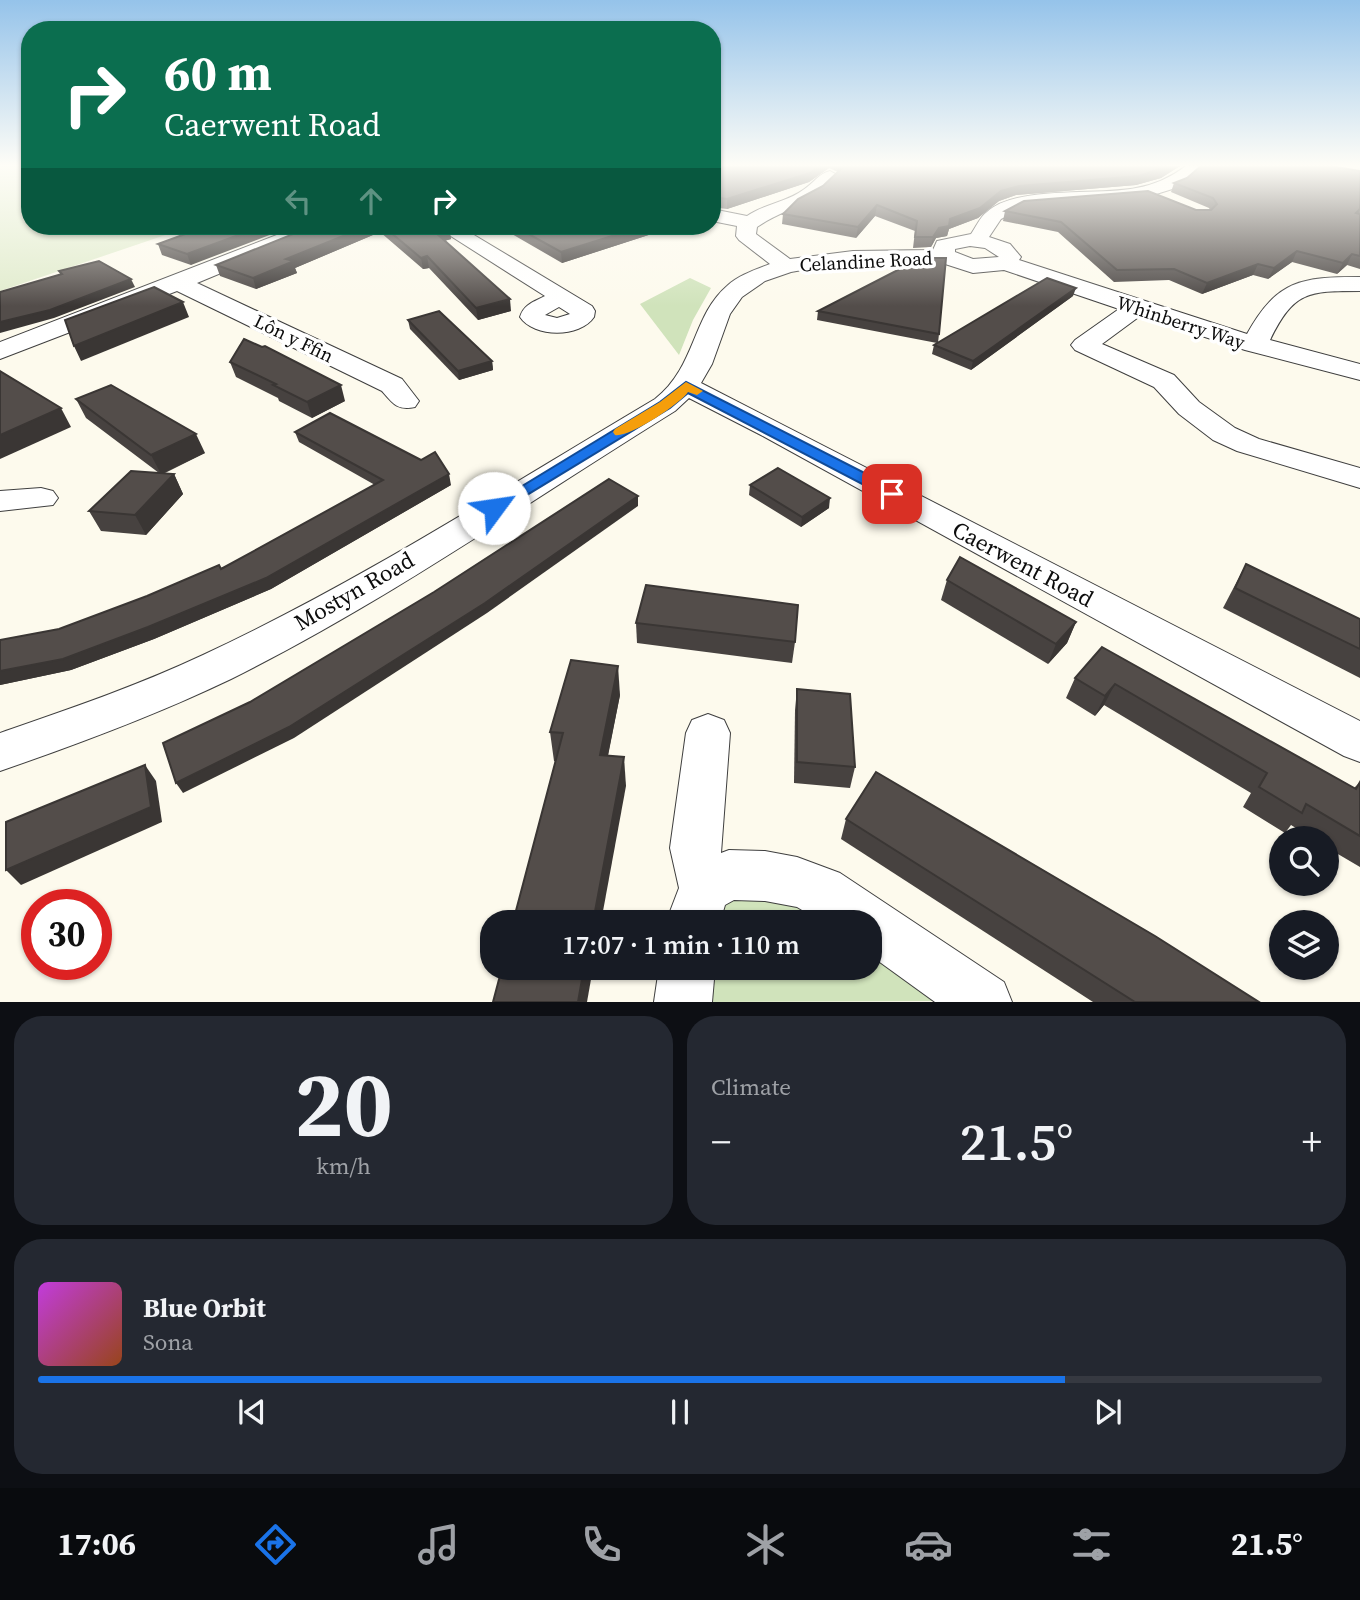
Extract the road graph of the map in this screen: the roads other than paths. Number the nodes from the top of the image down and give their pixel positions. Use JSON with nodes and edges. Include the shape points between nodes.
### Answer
{"nodes":[{"id":1,"x":765,"y":213,"type":"edge"},
{"id":2,"x":999,"y":213,"type":"edge"},
{"id":3,"x":721,"y":217,"type":"edge"},
{"id":4,"x":750,"y":222,"type":"junction"},
{"id":5,"x":295,"y":235,"type":"edge"},
{"id":6,"x":460,"y":235,"type":"edge"},
{"id":7,"x":976,"y":241,"type":"junction"},
{"id":8,"x":945,"y":256,"type":"junction"},
{"id":9,"x":1005,"y":263,"type":"junction"},
{"id":10,"x":786,"y":266,"type":"junction"},
{"id":11,"x":178,"y":283,"type":"junction"},
{"id":12,"x":1360,"y":284,"type":"edge"},
{"id":13,"x":560,"y":298,"type":"dead end"},
{"id":14,"x":1136,"y":308,"type":"junction"},
{"id":15,"x":1254,"y":345,"type":"junction"},
{"id":16,"x":0,"y":351,"type":"edge"},
{"id":17,"x":1360,"y":372,"type":"edge"},
{"id":18,"x":686,"y":386,"type":"junction"},
{"id":19,"x":405,"y":401,"type":"dead end"},
{"id":20,"x":1360,"y":478,"type":"edge"},
{"id":21,"x":41,"y":498,"type":"dead end"},
{"id":22,"x":0,"y":501,"type":"edge"},
{"id":23,"x":708,"y":733,"type":"dead end"},
{"id":24,"x":1360,"y":743,"type":"edge"},
{"id":25,"x":0,"y":752,"type":"edge"},
{"id":26,"x":699,"y":905,"type":"edge"},
{"id":27,"x":850,"y":910,"type":"edge"},
{"id":28,"x":882,"y":932,"type":"edge"},
{"id":29,"x":686,"y":980,"type":"edge"},
{"id":30,"x":683,"y":1002,"type":"edge"},
{"id":31,"x":984,"y":1002,"type":"edge"}],
"edges":[{"from":1,"to":4,"type":"street"},
{"from":2,"to":7,"type":"street"},
{"from":3,"to":4,"type":"street"},
{"from":4,"to":10,"type":"street","via":[[746,236]]},
{"from":5,"to":11,"type":"street"},
{"from":6,"to":13,"type":"street"},
{"from":7,"to":8,"type":"street","via":[[950,242],[942,249]]},
{"from":7,"to":9,"type":"street","via":[[1007,252],[1010,257]]},
{"from":8,"to":9,"type":"street","via":[[976,266]]},
{"from":8,"to":10,"type":"street","name":"Celandine Road","via":[[824,260]]},
{"from":9,"to":14,"type":"street","name":"Whinberry Way"},
{"from":10,"to":18,"type":"street","name":"Celandine Road","via":[[749,279],[726,299]]},
{"from":11,"to":16,"type":"street"},
{"from":11,"to":19,"type":"street","name":"Lôn y Ffin","via":[[392,385]]},
{"from":12,"to":15,"type":"street","via":[[1290,294]]},
{"from":14,"to":15,"type":"street","name":"Whinberry Way"},
{"from":14,"to":20,"type":"street","via":[[1073,349],[1164,381],[1189,408],[1248,445]]},
{"from":15,"to":17,"type":"street","name":"Whinberry Way"},
{"from":18,"to":24,"type":"street","name":"Caerwent Road"},
{"from":18,"to":25,"type":"street","name":"Mostyn Road","via":[[665,405],[315,616],[169,688]]},
{"from":21,"to":22,"type":"street"},
{"from":23,"to":26,"type":"street","via":[[695,848]]},
{"from":26,"to":27,"type":"street","via":[[729,875],[765,876],[822,891]]},
{"from":28,"to":31,"type":"street"},
{"from":29,"to":30,"type":"street"}]}
